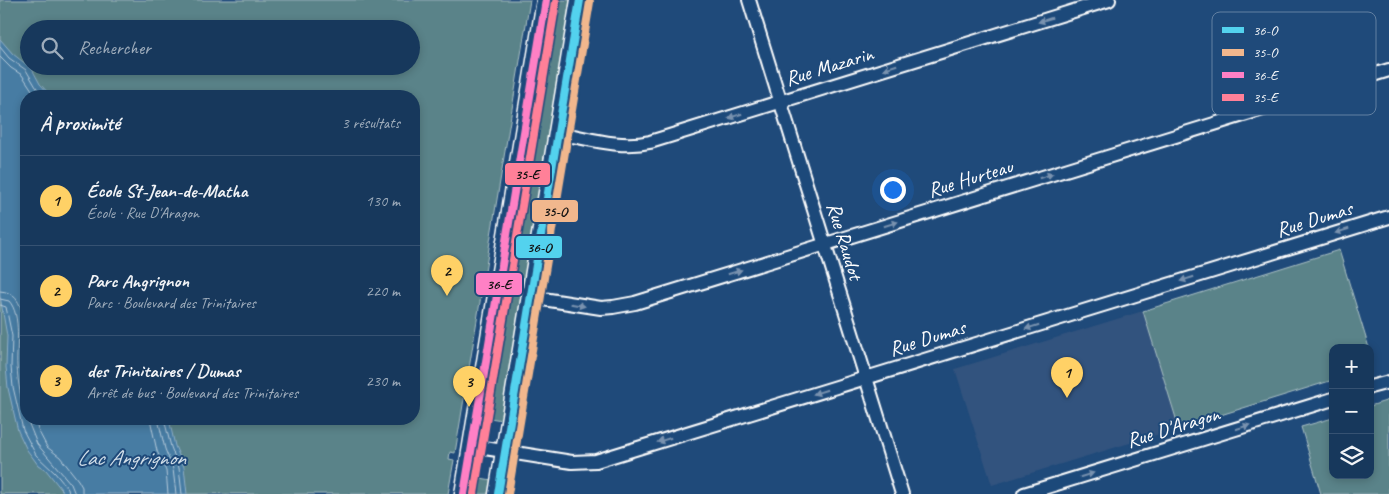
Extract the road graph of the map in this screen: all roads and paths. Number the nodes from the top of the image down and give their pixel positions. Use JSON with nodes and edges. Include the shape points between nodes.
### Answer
{"nodes":[{"id":1,"x":546,"y":0,"type":"edge"},
{"id":2,"x":580,"y":0,"type":"edge"},
{"id":3,"x":749,"y":0,"type":"edge"},
{"id":4,"x":1109,"y":0,"type":"edge"},
{"id":5,"x":1389,"y":70,"type":"edge"},
{"id":6,"x":1376,"y":74,"type":"edge"},
{"id":7,"x":781,"y":101,"type":"junction"},
{"id":8,"x":1243,"y":115,"type":"edge"},
{"id":9,"x":558,"y":133,"type":"junction"},
{"id":10,"x":1389,"y":217,"type":"edge"},
{"id":11,"x":825,"y":244,"type":"junction"},
{"id":12,"x":530,"y":297,"type":"junction"},
{"id":13,"x":866,"y":378,"type":"junction"},
{"id":14,"x":1389,"y":382,"type":"edge"},
{"id":15,"x":1374,"y":386,"type":"edge"},
{"id":16,"x":1329,"y":400,"type":"edge"},
{"id":17,"x":472,"y":446,"type":"junction"},
{"id":18,"x":504,"y":452,"type":"junction"},
{"id":19,"x":464,"y":494,"type":"edge"},
{"id":20,"x":498,"y":494,"type":"edge"},
{"id":21,"x":902,"y":494,"type":"edge"},
{"id":22,"x":1024,"y":494,"type":"edge"}],
"edges":[{"from":1,"to":17,"type":"main road"},
{"from":2,"to":9,"type":"main road"},
{"from":3,"to":7,"type":"street","name":"Rue Raudot"},
{"from":4,"to":7,"type":"street","name":"Rue Mazarin","one_way":true},
{"from":6,"to":5,"type":"street","name":"Rue Hurteau","one_way":true},
{"from":7,"to":9,"type":"street","name":"Rue Mazarin","one_way":true,"via":[[638,145]]},
{"from":7,"to":11,"type":"street","name":"Rue Raudot"},
{"from":11,"to":8,"type":"street","name":"Rue Hurteau","one_way":true},
{"from":9,"to":12,"type":"main road"},
{"from":10,"to":13,"type":"street","name":"Rue Dumas","one_way":true},
{"from":12,"to":11,"type":"street","name":"Rue Hurteau","one_way":true,"via":[[589,307],[624,306]]},
{"from":11,"to":13,"type":"street","name":"Rue Raudot"},
{"from":12,"to":18,"type":"main road"},
{"from":13,"to":18,"type":"street","name":"Rue Dumas","one_way":true,"via":[[596,461],[572,462]]},
{"from":13,"to":21,"type":"street","name":"Rue Raudot"},
{"from":14,"to":15,"type":"street"},
{"from":22,"to":16,"type":"street","name":"Rue D'Aragon","one_way":true},
{"from":17,"to":18,"type":"street","name":"Rue Dumas"},
{"from":17,"to":19,"type":"main road"},
{"from":18,"to":20,"type":"main road"}]}
